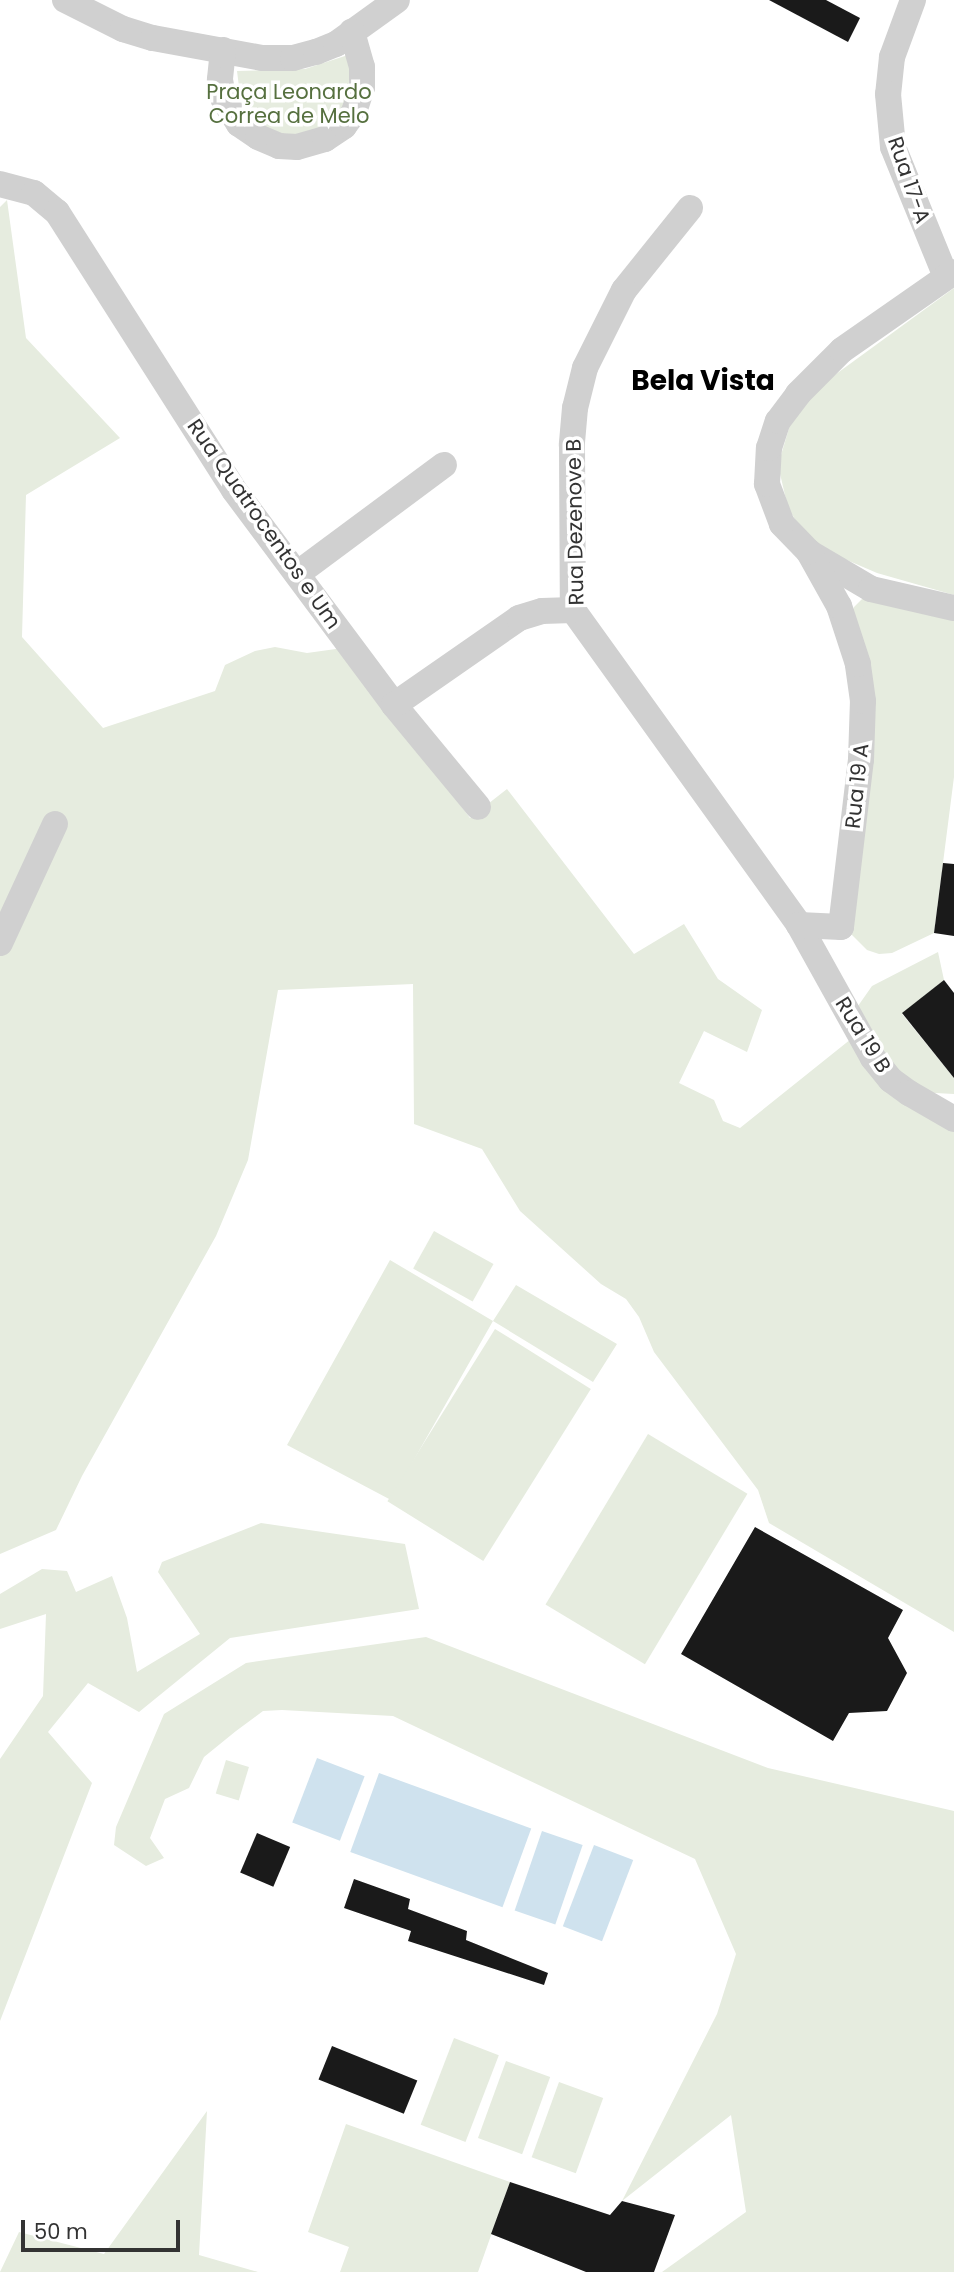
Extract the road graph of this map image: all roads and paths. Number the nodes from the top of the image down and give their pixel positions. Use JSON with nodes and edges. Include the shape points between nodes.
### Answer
{"nodes":[{"id":1,"x":65,"y":0,"type":"edge"},
{"id":2,"x":395,"y":0,"type":"edge"},
{"id":3,"x":905,"y":3,"type":"edge"},
{"id":4,"x":352,"y":31,"type":"junction"},
{"id":5,"x":223,"y":50,"type":"junction"},
{"id":6,"x":0,"y":184,"type":"edge"},
{"id":7,"x":690,"y":208,"type":"dead end"},
{"id":8,"x":950,"y":274,"type":"edge"},
{"id":9,"x":444,"y":465,"type":"dead end"},
{"id":10,"x":809,"y":552,"type":"junction"},
{"id":11,"x":297,"y":574,"type":"junction"},
{"id":12,"x":871,"y":589,"type":"junction"},
{"id":13,"x":839,"y":606,"type":"junction"},
{"id":14,"x":954,"y":608,"type":"edge"},
{"id":15,"x":573,"y":610,"type":"junction"},
{"id":16,"x":394,"y":705,"type":"junction"},
{"id":17,"x":478,"y":807,"type":"dead end"},
{"id":18,"x":55,"y":824,"type":"dead end"},
{"id":19,"x":799,"y":925,"type":"junction"},
{"id":20,"x":0,"y":943,"type":"edge"},
{"id":21,"x":954,"y":1119,"type":"edge"}],
"edges":[{"from":1,"to":5,"type":"street","via":[[123,29]]},
{"from":2,"to":4,"type":"street"},
{"from":3,"to":8,"type":"street","name":"Rua 17-A","via":[[888,94],[893,147]]},
{"from":4,"to":5,"type":"street","via":[[336,44],[293,58],[262,58]]},
{"from":4,"to":5,"type":"street","via":[[362,66],[362,87],[354,112],[325,139],[297,147],[279,146],[239,124],[224,100]]},
{"from":6,"to":11,"type":"street","name":"Rua Quatrocentos e Um","via":[[34,193],[57,212],[234,490]]},
{"from":7,"to":15,"type":"street","name":"Rua Dezenove B","via":[[624,290],[584,368],[572,445]]},
{"from":8,"to":10,"type":"street","via":[[842,350],[778,421],[769,448],[767,484],[782,524]]},
{"from":9,"to":11,"type":"street"},
{"from":10,"to":12,"type":"street"},
{"from":10,"to":13,"type":"street"},
{"from":11,"to":16,"type":"street","name":"Rua Quatrocentos e Um"},
{"from":12,"to":13,"type":"street"},
{"from":12,"to":14,"type":"street"},
{"from":13,"to":19,"type":"street","name":"Rua 19 A","via":[[856,655],[863,701],[861,760],[841,927]]},
{"from":15,"to":16,"type":"street","via":[[542,611],[519,618]]},
{"from":15,"to":19,"type":"street","name":"Rua Dezenove B"},
{"from":16,"to":17,"type":"street","name":"Rua Quatrocentos e Um"},
{"from":18,"to":20,"type":"street"},
{"from":19,"to":21,"type":"street","name":"Rua 19 B","via":[[880,1068],[922,1103]]}]}
